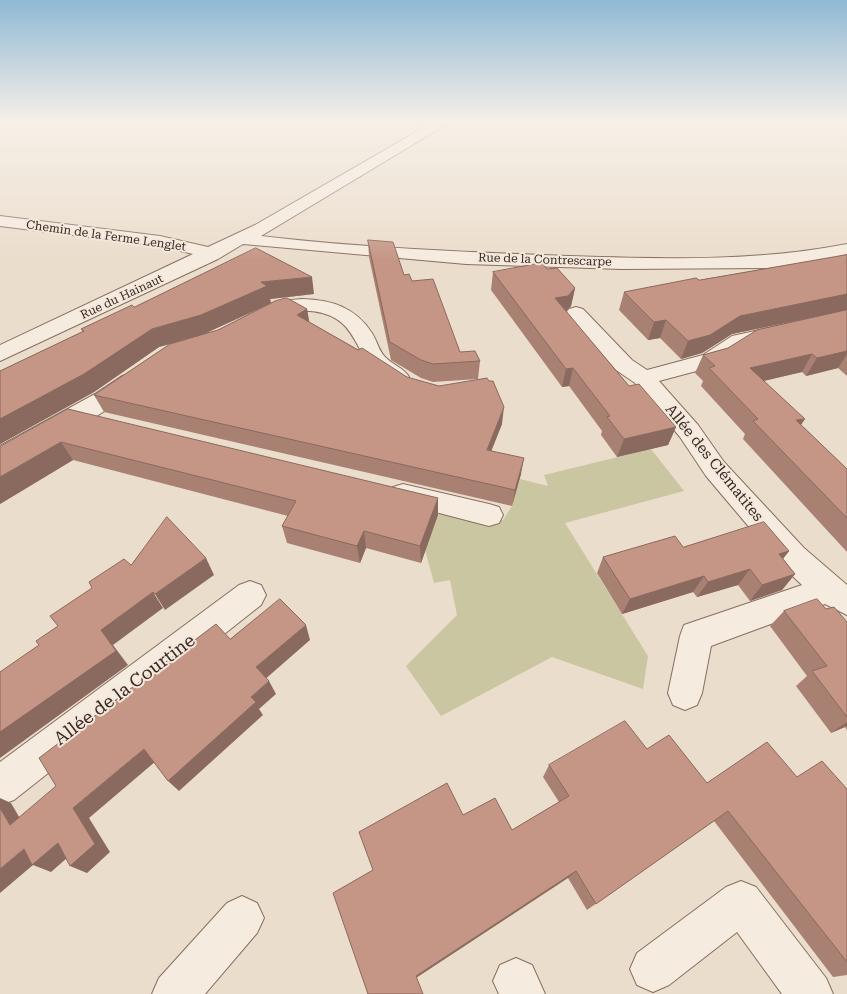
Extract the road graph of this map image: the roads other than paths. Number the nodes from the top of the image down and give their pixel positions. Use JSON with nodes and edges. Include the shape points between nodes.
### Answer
{"nodes":[{"id":1,"x":365,"y":167,"type":"edge"},
{"id":2,"x":0,"y":221,"type":"edge"},
{"id":3,"x":244,"y":238,"type":"junction"},
{"id":4,"x":847,"y":249,"type":"edge"},
{"id":5,"x":211,"y":255,"type":"junction"},
{"id":6,"x":576,"y":313,"type":"dead end"},
{"id":7,"x":847,"y":317,"type":"edge"},
{"id":8,"x":248,"y":323,"type":"edge"},
{"id":9,"x":0,"y":354,"type":"edge"},
{"id":10,"x":145,"y":369,"type":"edge"},
{"id":11,"x":644,"y":378,"type":"junction"},
{"id":12,"x":416,"y":387,"type":"edge"},
{"id":13,"x":76,"y":416,"type":"junction"},
{"id":14,"x":113,"y":425,"type":"edge"},
{"id":15,"x":0,"y":458,"type":"edge"},
{"id":16,"x":378,"y":488,"type":"edge"},
{"id":17,"x":489,"y":515,"type":"dead end"},
{"id":18,"x":250,"y":595,"type":"dead end"},
{"id":19,"x":837,"y":596,"type":"edge"},
{"id":20,"x":685,"y":693,"type":"dead end"},
{"id":21,"x":0,"y":786,"type":"edge"},
{"id":22,"x":242,"y":918,"type":"dead end"},
{"id":23,"x":653,"y":969,"type":"dead end"},
{"id":24,"x":175,"y":994,"type":"edge"},
{"id":25,"x":810,"y":994,"type":"edge"}],
"edges":[{"from":1,"to":3,"type":"street","name":"Rue du Hainaut"},
{"from":2,"to":5,"type":"street","name":"Chemin de la Ferme Lenglet","via":[[160,241]]},
{"from":3,"to":4,"type":"street","name":"Rue de la Contrescarpe","via":[[449,256],[612,263],[770,262]]},
{"from":3,"to":5,"type":"street","name":"Rue du Hainaut"},
{"from":5,"to":9,"type":"street","name":"Rue du Hainaut"},
{"from":6,"to":11,"type":"street","name":"Allée des Clématites","via":[[624,365]]},
{"from":7,"to":11,"type":"street","via":[[740,341],[711,360]]},
{"from":8,"to":12,"type":"street","via":[[271,311],[293,306],[318,306],[337,312],[358,328],[374,361]]},
{"from":10,"to":13,"type":"street"},
{"from":11,"to":19,"type":"street","name":"Allée des Clématites","via":[[728,484],[793,557]]},
{"from":13,"to":14,"type":"street"},
{"from":13,"to":15,"type":"street"},
{"from":16,"to":17,"type":"street"},
{"from":18,"to":21,"type":"street","name":"Allée de la Courtine"},
{"from":19,"to":20,"type":"street","name":"Allée des Clématites","via":[[696,636]]},
{"from":22,"to":24,"type":"street"},
{"from":23,"to":25,"type":"street","via":[[741,902]]}]}
